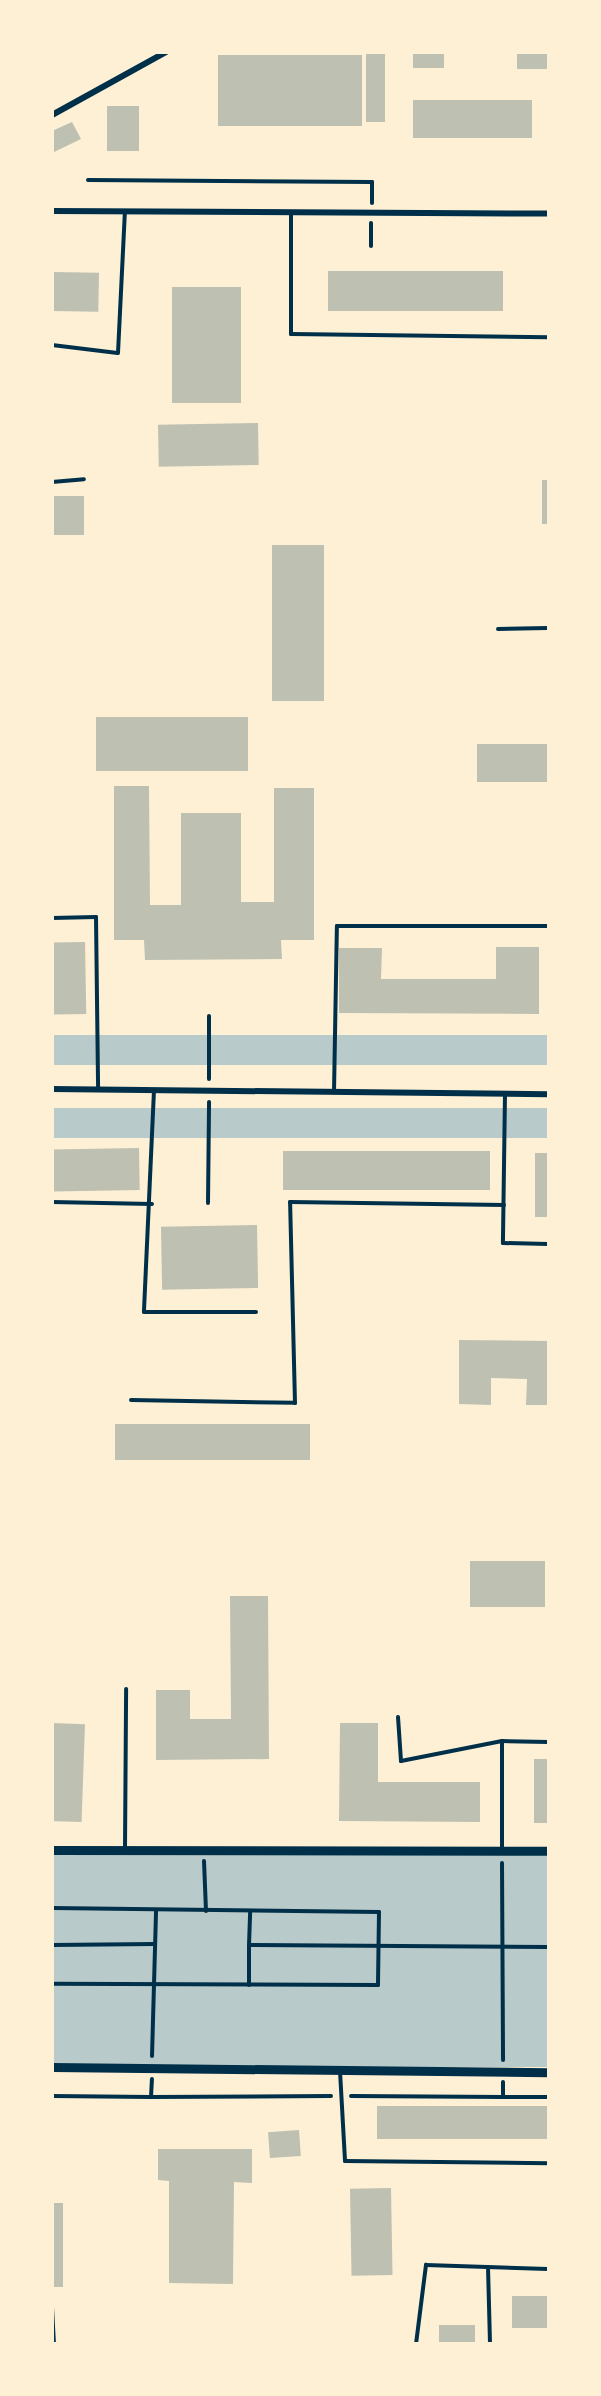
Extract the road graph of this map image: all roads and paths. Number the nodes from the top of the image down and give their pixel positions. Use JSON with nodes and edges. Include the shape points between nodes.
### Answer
{"nodes":[{"id":1,"x":166,"y":52,"type":"edge"},
{"id":2,"x":52,"y":115,"type":"edge"},
{"id":3,"x":88,"y":180,"type":"dead end"},
{"id":4,"x":372,"y":182,"type":"dead end"},
{"id":5,"x":125,"y":210,"type":"junction"},
{"id":6,"x":52,"y":211,"type":"edge"},
{"id":7,"x":291,"y":212,"type":"junction"},
{"id":8,"x":549,"y":214,"type":"edge"},
{"id":9,"x":549,"y":337,"type":"edge"},
{"id":10,"x":52,"y":345,"type":"edge"},
{"id":11,"x":84,"y":479,"type":"dead end"},
{"id":12,"x":52,"y":482,"type":"edge"},
{"id":13,"x":549,"y":628,"type":"edge"},
{"id":14,"x":498,"y":629,"type":"dead end"},
{"id":15,"x":52,"y":918,"type":"edge"},
{"id":16,"x":549,"y":926,"type":"edge"},
{"id":17,"x":209,"y":1016,"type":"dead end"},
{"id":18,"x":52,"y":1089,"type":"edge"},
{"id":19,"x":98,"y":1090,"type":"junction"},
{"id":20,"x":154,"y":1090,"type":"junction"},
{"id":21,"x":209,"y":1091,"type":"junction"},
{"id":22,"x":334,"y":1092,"type":"junction"},
{"id":23,"x":505,"y":1094,"type":"junction"},
{"id":24,"x":549,"y":1094,"type":"edge"},
{"id":25,"x":52,"y":1202,"type":"edge"},
{"id":26,"x":208,"y":1203,"type":"dead end"},
{"id":27,"x":152,"y":1204,"type":"junction"},
{"id":28,"x":504,"y":1205,"type":"junction"},
{"id":29,"x":549,"y":1244,"type":"edge"},
{"id":30,"x":256,"y":1312,"type":"dead end"},
{"id":31,"x":131,"y":1400,"type":"dead end"},
{"id":32,"x":126,"y":1689,"type":"dead end"},
{"id":33,"x":398,"y":1717,"type":"dead end"},
{"id":34,"x":502,"y":1741,"type":"junction"},
{"id":35,"x":549,"y":1742,"type":"edge"},
{"id":36,"x":52,"y":1850,"type":"edge"},
{"id":37,"x":125,"y":1850,"type":"junction"},
{"id":38,"x":204,"y":1850,"type":"junction"},
{"id":39,"x":502,"y":1851,"type":"junction"},
{"id":40,"x":549,"y":1851,"type":"edge"},
{"id":41,"x":52,"y":1908,"type":"edge"},
{"id":42,"x":156,"y":1910,"type":"junction"},
{"id":43,"x":206,"y":1911,"type":"junction"},
{"id":44,"x":250,"y":1911,"type":"junction"},
{"id":45,"x":155,"y":1944,"type":"junction"},
{"id":46,"x":52,"y":1945,"type":"edge"},
{"id":47,"x":249,"y":1945,"type":"junction"},
{"id":48,"x":379,"y":1946,"type":"junction"},
{"id":49,"x":503,"y":1946,"type":"junction"},
{"id":50,"x":549,"y":1947,"type":"edge"},
{"id":51,"x":52,"y":1984,"type":"edge"},
{"id":52,"x":154,"y":1985,"type":"junction"},
{"id":53,"x":249,"y":1985,"type":"junction"},
{"id":54,"x":52,"y":2067,"type":"edge"},
{"id":55,"x":152,"y":2068,"type":"junction"},
{"id":56,"x":340,"y":2070,"type":"junction"},
{"id":57,"x":503,"y":2072,"type":"junction"},
{"id":58,"x":549,"y":2072,"type":"edge"},
{"id":59,"x":52,"y":2096,"type":"edge"},
{"id":60,"x":503,"y":2097,"type":"dead end"},
{"id":61,"x":549,"y":2097,"type":"edge"},
{"id":62,"x":549,"y":2163,"type":"edge"},
{"id":63,"x":488,"y":2267,"type":"junction"},
{"id":64,"x":549,"y":2269,"type":"edge"},
{"id":65,"x":52,"y":2307,"type":"edge"},
{"id":66,"x":54,"y":2343,"type":"edge"},
{"id":67,"x":416,"y":2343,"type":"edge"},
{"id":68,"x":490,"y":2343,"type":"edge"}],
"edges":[{"from":1,"to":2,"type":"street"},
{"from":3,"to":4,"type":"path"},
{"from":5,"to":6,"type":"street"},
{"from":5,"to":7,"type":"street"},
{"from":5,"to":10,"type":"lane","via":[[118,353]]},
{"from":7,"to":8,"type":"street"},
{"from":7,"to":9,"type":"lane","via":[[291,334]]},
{"from":11,"to":12,"type":"lane"},
{"from":13,"to":14,"type":"lane"},
{"from":15,"to":19,"type":"lane","via":[[96,917]]},
{"from":16,"to":22,"type":"lane","via":[[337,926]]},
{"from":17,"to":21,"type":"path"},
{"from":18,"to":19,"type":"street"},
{"from":19,"to":20,"type":"street"},
{"from":20,"to":21,"type":"street"},
{"from":20,"to":27,"type":"lane"},
{"from":21,"to":22,"type":"street"},
{"from":21,"to":26,"type":"path"},
{"from":22,"to":23,"type":"street"},
{"from":23,"to":24,"type":"street"},
{"from":23,"to":28,"type":"lane"},
{"from":25,"to":27,"type":"lane"},
{"from":27,"to":30,"type":"lane","via":[[144,1312]]},
{"from":28,"to":29,"type":"lane","via":[[503,1243]]},
{"from":28,"to":31,"type":"lane","via":[[290,1202],[295,1403]]},
{"from":32,"to":37,"type":"lane"},
{"from":33,"to":34,"type":"lane","via":[[401,1761]]},
{"from":34,"to":35,"type":"lane"},
{"from":34,"to":39,"type":"lane"},
{"from":36,"to":37,"type":"street"},
{"from":37,"to":38,"type":"street"},
{"from":38,"to":39,"type":"street"},
{"from":38,"to":43,"type":"path"},
{"from":39,"to":40,"type":"street"},
{"from":39,"to":49,"type":"path"},
{"from":41,"to":42,"type":"path"},
{"from":42,"to":43,"type":"path"},
{"from":42,"to":45,"type":"path"},
{"from":43,"to":44,"type":"path"},
{"from":44,"to":47,"type":"path"},
{"from":44,"to":48,"type":"path","via":[[380,1912]]},
{"from":45,"to":46,"type":"path"},
{"from":45,"to":52,"type":"path"},
{"from":47,"to":48,"type":"path"},
{"from":47,"to":53,"type":"path"},
{"from":48,"to":49,"type":"path"},
{"from":48,"to":53,"type":"path","via":[[378,1985]]},
{"from":49,"to":50,"type":"path"},
{"from":49,"to":57,"type":"path"},
{"from":51,"to":52,"type":"path"},
{"from":52,"to":53,"type":"path"},
{"from":52,"to":55,"type":"path"},
{"from":54,"to":55,"type":"street"},
{"from":55,"to":56,"type":"street"},
{"from":55,"to":59,"type":"path","via":[[151,2097]]},
{"from":56,"to":57,"type":"street"},
{"from":56,"to":62,"type":"lane","via":[[345,2161]]},
{"from":57,"to":58,"type":"street"},
{"from":60,"to":61,"type":"path"},
{"from":63,"to":64,"type":"lane"},
{"from":63,"to":67,"type":"lane","via":[[426,2265]]},
{"from":63,"to":68,"type":"lane"},
{"from":65,"to":66,"type":"lane"}]}
